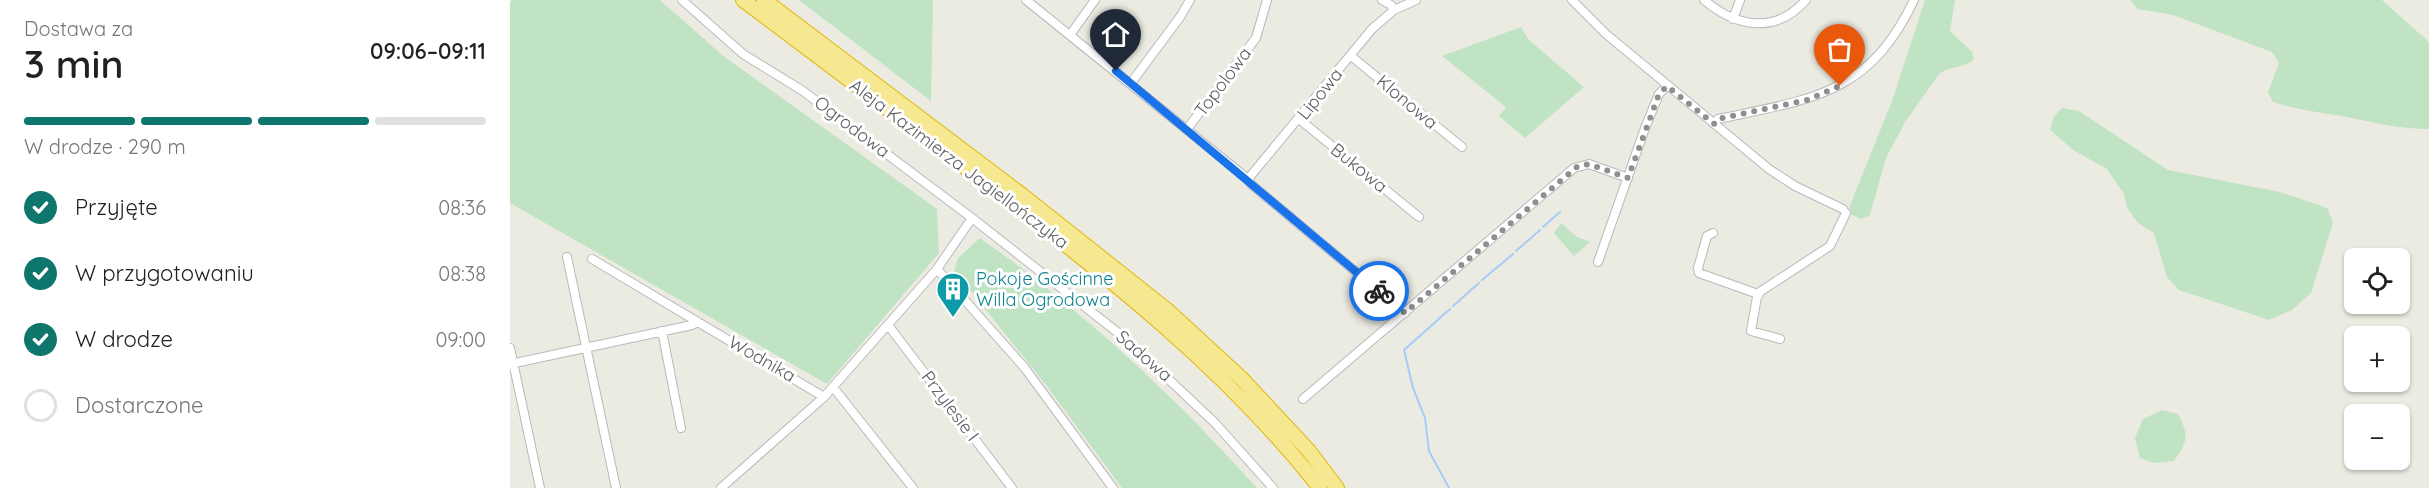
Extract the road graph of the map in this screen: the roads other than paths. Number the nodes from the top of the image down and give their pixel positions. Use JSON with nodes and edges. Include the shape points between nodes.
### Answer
{"nodes":[{"id":1,"x":682,"y":0,"type":"edge"},
{"id":2,"x":743,"y":0,"type":"edge"},
{"id":3,"x":764,"y":0,"type":"edge"},
{"id":4,"x":1026,"y":0,"type":"edge"},
{"id":5,"x":1095,"y":0,"type":"edge"},
{"id":6,"x":1190,"y":0,"type":"edge"},
{"id":7,"x":1267,"y":0,"type":"edge"},
{"id":8,"x":1382,"y":0,"type":"edge"},
{"id":9,"x":1416,"y":0,"type":"edge"},
{"id":10,"x":1572,"y":0,"type":"edge"},
{"id":11,"x":1704,"y":0,"type":"edge"},
{"id":12,"x":1740,"y":0,"type":"edge"},
{"id":13,"x":1806,"y":0,"type":"edge"},
{"id":14,"x":1914,"y":0,"type":"edge"},
{"id":15,"x":1394,"y":10,"type":"junction"},
{"id":16,"x":1733,"y":19,"type":"junction"},
{"id":17,"x":1070,"y":35,"type":"junction"},
{"id":18,"x":1351,"y":56,"type":"junction"},
{"id":19,"x":1131,"y":82,"type":"junction"},
{"id":20,"x":1667,"y":86,"type":"junction"},
{"id":21,"x":1299,"y":119,"type":"junction"},
{"id":22,"x":1714,"y":124,"type":"junction"},
{"id":23,"x":1187,"y":129,"type":"junction"},
{"id":24,"x":1462,"y":147,"type":"dead end"},
{"id":25,"x":1628,"y":178,"type":"junction"},
{"id":26,"x":1248,"y":179,"type":"junction"},
{"id":27,"x":1419,"y":217,"type":"dead end"},
{"id":28,"x":972,"y":218,"type":"junction"},
{"id":29,"x":1713,"y":233,"type":"dead end"},
{"id":30,"x":567,"y":257,"type":"dead end"},
{"id":31,"x":592,"y":259,"type":"dead end"},
{"id":32,"x":1598,"y":261,"type":"dead end"},
{"id":33,"x":937,"y":269,"type":"junction"},
{"id":34,"x":1758,"y":294,"type":"junction"},
{"id":35,"x":1405,"y":313,"type":"junction"},
{"id":36,"x":698,"y":322,"type":"junction"},
{"id":37,"x":888,"y":325,"type":"junction"},
{"id":38,"x":662,"y":331,"type":"junction"},
{"id":39,"x":1780,"y":339,"type":"dead end"},
{"id":40,"x":510,"y":348,"type":"edge"},
{"id":41,"x":586,"y":348,"type":"junction"},
{"id":42,"x":512,"y":364,"type":"edge"},
{"id":43,"x":833,"y":387,"type":"junction"},
{"id":44,"x":824,"y":397,"type":"junction"},
{"id":45,"x":1303,"y":399,"type":"dead end"},
{"id":46,"x":681,"y":428,"type":"dead end"},
{"id":47,"x":540,"y":488,"type":"edge"},
{"id":48,"x":616,"y":488,"type":"edge"},
{"id":49,"x":721,"y":488,"type":"edge"},
{"id":50,"x":913,"y":488,"type":"edge"},
{"id":51,"x":1012,"y":488,"type":"edge"},
{"id":52,"x":1113,"y":488,"type":"edge"},
{"id":53,"x":1273,"y":488,"type":"edge"},
{"id":54,"x":1320,"y":488,"type":"edge"},
{"id":55,"x":1337,"y":488,"type":"edge"}],
"edges":[{"from":1,"to":28,"type":"street","name":"Ogrodowa","via":[[743,54],[803,91]]},
{"from":2,"to":54,"type":"highway","name":"Aleja Kazimierza Jagiellończyka","via":[[1034,220],[1164,324],[1236,391]]},
{"from":3,"to":55,"type":"highway","name":"Aleja Kazimierza Jagiellończyka","via":[[1167,310],[1242,379]]},
{"from":4,"to":17,"type":"street"},
{"from":5,"to":17,"type":"street"},
{"from":6,"to":19,"type":"street"},
{"from":7,"to":23,"type":"street","name":"Topolowa","via":[[1256,38]]},
{"from":8,"to":15,"type":"street"},
{"from":9,"to":15,"type":"street","name":"Lipowa"},
{"from":10,"to":20,"type":"street","via":[[1595,25]]},
{"from":11,"to":16,"type":"street"},
{"from":12,"to":16,"type":"street"},
{"from":13,"to":16,"type":"street","via":[[1774,22],[1760,24]]},
{"from":14,"to":22,"type":"street","via":[[1895,36],[1852,80],[1807,100],[1718,119]]},
{"from":15,"to":18,"type":"street","name":"Lipowa","via":[[1372,29]]},
{"from":17,"to":19,"type":"street"},
{"from":18,"to":21,"type":"street","name":"Lipowa"},
{"from":18,"to":24,"type":"street","name":"Klonowa"},
{"from":19,"to":23,"type":"street"},
{"from":20,"to":22,"type":"street"},
{"from":20,"to":25,"type":"street","via":[[1659,94]]},
{"from":21,"to":26,"type":"street","name":"Lipowa"},
{"from":21,"to":27,"type":"street","name":"Bukowa"},
{"from":22,"to":34,"type":"street","via":[[1769,170],[1844,211],[1830,246]]},
{"from":23,"to":26,"type":"street"},
{"from":25,"to":32,"type":"street"},
{"from":25,"to":35,"type":"street","via":[[1589,164],[1574,168]]},
{"from":26,"to":35,"type":"street"},
{"from":28,"to":33,"type":"street"},
{"from":28,"to":53,"type":"street","name":"Sadowa","via":[[1134,346],[1215,423]]},
{"from":29,"to":34,"type":"street","via":[[1707,236],[1699,273]]},
{"from":30,"to":41,"type":"street"},
{"from":31,"to":36,"type":"street","name":"Wodnika"},
{"from":33,"to":37,"type":"street"},
{"from":33,"to":52,"type":"street","via":[[1024,367]]},
{"from":34,"to":39,"type":"street","via":[[1750,329]]},
{"from":35,"to":45,"type":"street"},
{"from":36,"to":38,"type":"street"},
{"from":36,"to":44,"type":"street","name":"Wodnika"},
{"from":37,"to":43,"type":"street"},
{"from":37,"to":51,"type":"street","name":"Przylesie I"},
{"from":38,"to":41,"type":"street"},
{"from":38,"to":46,"type":"street"},
{"from":40,"to":42,"type":"street"},
{"from":41,"to":42,"type":"street"},
{"from":41,"to":48,"type":"street"},
{"from":42,"to":47,"type":"street"},
{"from":43,"to":44,"type":"street"},
{"from":43,"to":50,"type":"street"},
{"from":44,"to":49,"type":"street"}]}
